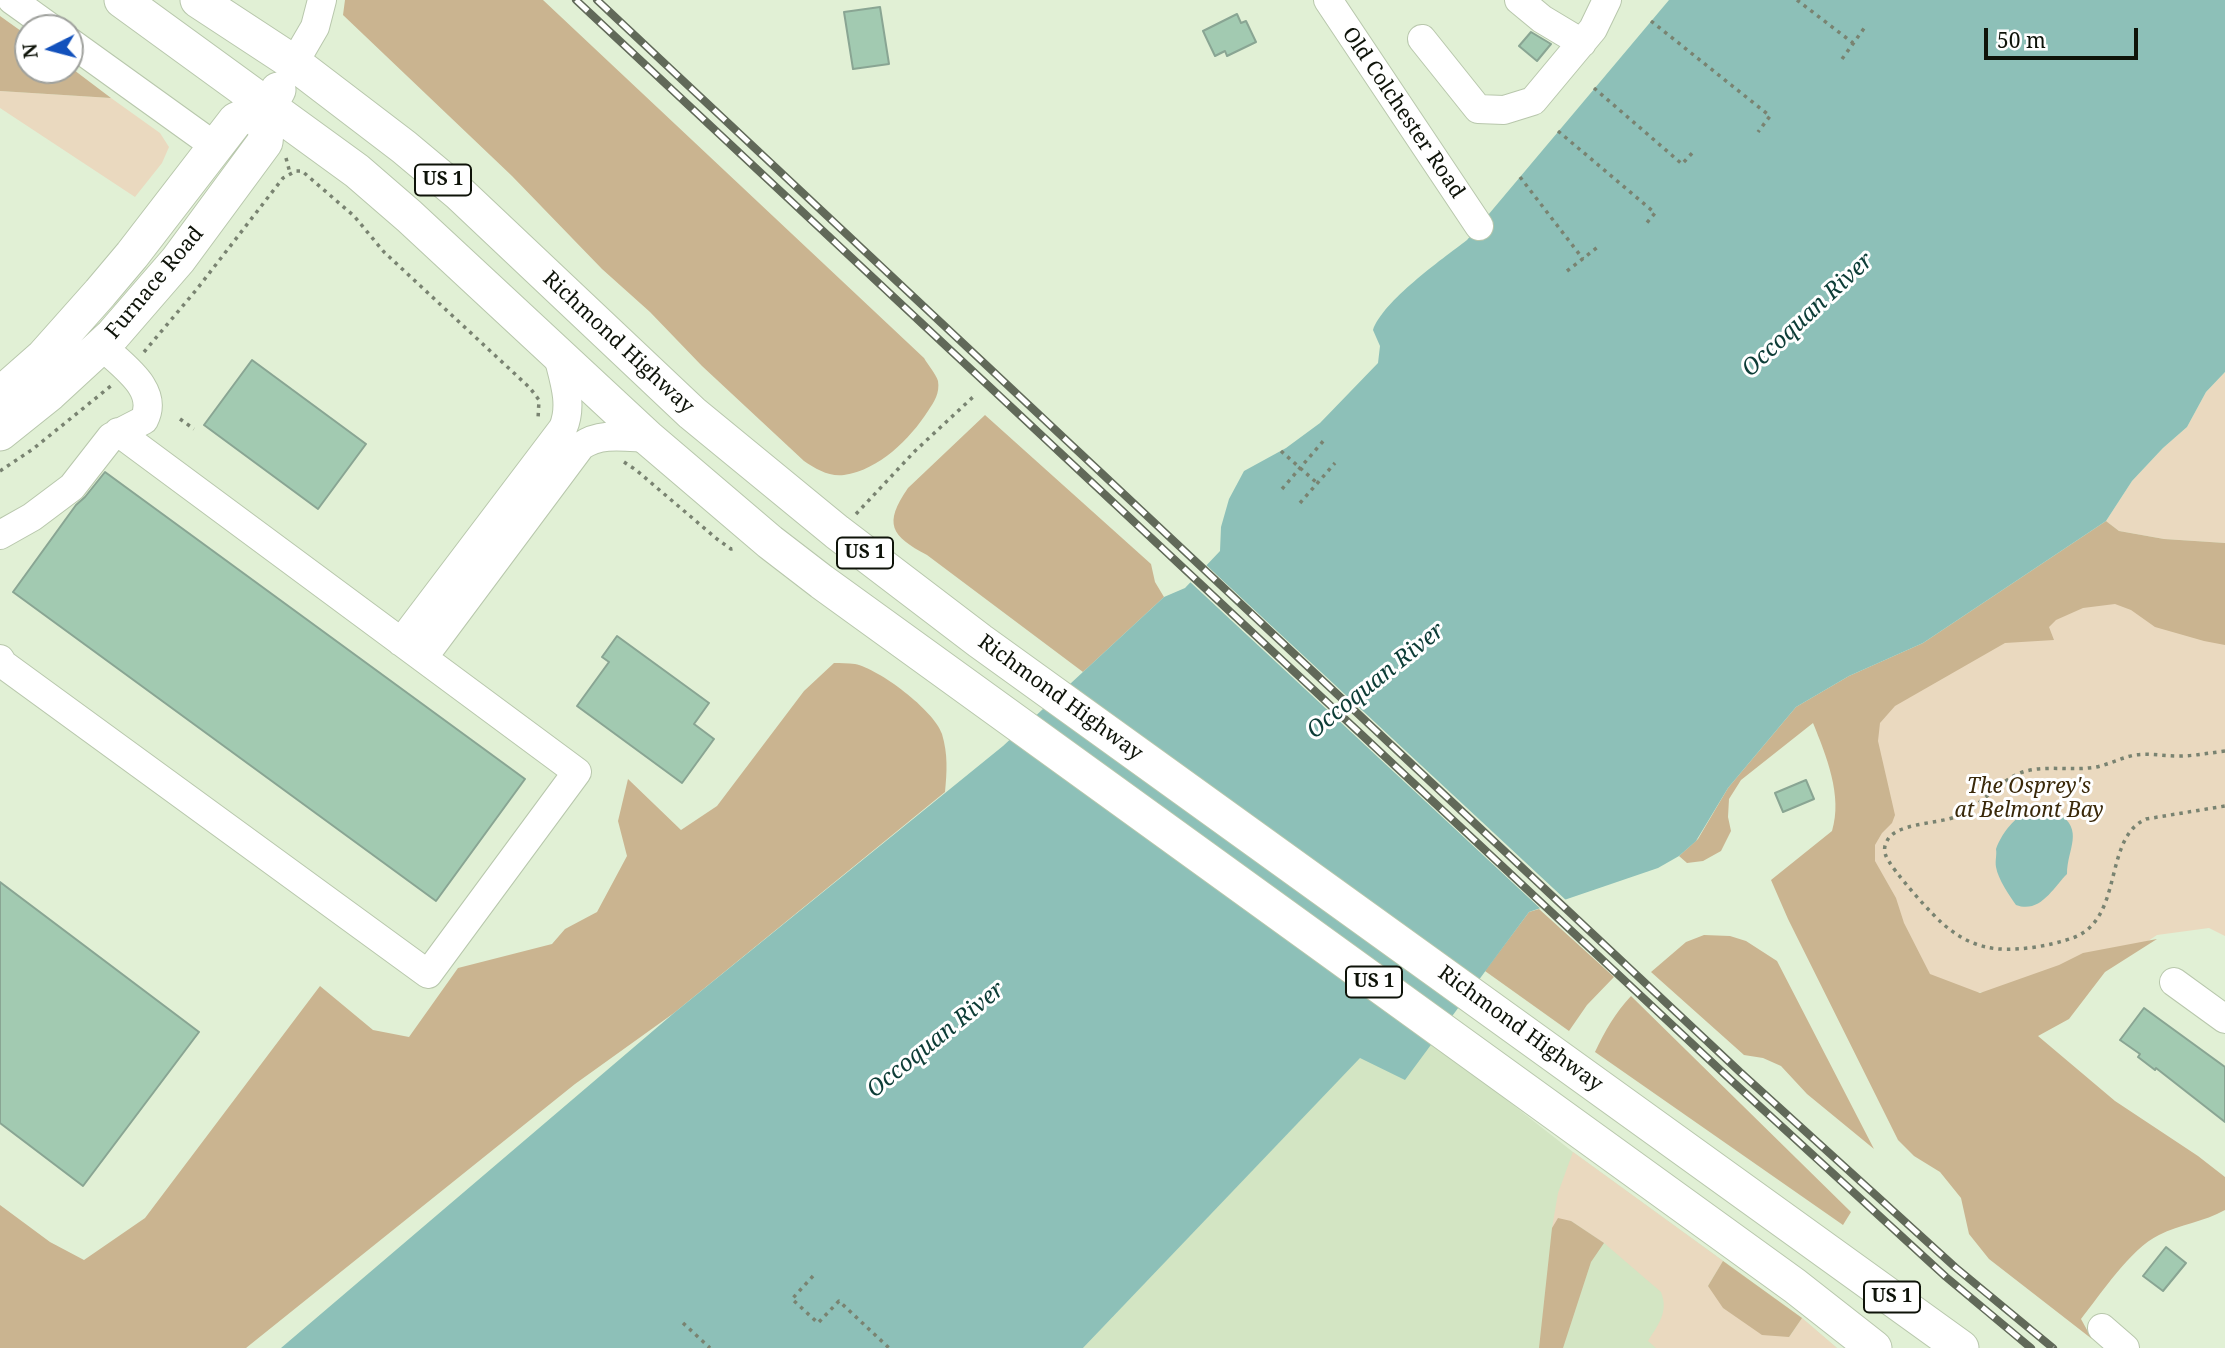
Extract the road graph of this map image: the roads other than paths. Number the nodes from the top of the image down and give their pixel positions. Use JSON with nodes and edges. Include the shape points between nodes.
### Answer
{"nodes":[{"id":1,"x":12,"y":0,"type":"edge"},
{"id":2,"x":122,"y":0,"type":"edge"},
{"id":3,"x":198,"y":0,"type":"edge"},
{"id":4,"x":322,"y":0,"type":"edge"},
{"id":5,"x":1328,"y":0,"type":"edge"},
{"id":6,"x":1519,"y":0,"type":"edge"},
{"id":7,"x":1607,"y":0,"type":"edge"},
{"id":8,"x":32,"y":14,"type":"edge"},
{"id":9,"x":1422,"y":39,"type":"dead end"},
{"id":10,"x":1581,"y":43,"type":"junction"},
{"id":11,"x":84,"y":51,"type":"edge"},
{"id":12,"x":294,"y":63,"type":"junction"},
{"id":13,"x":269,"y":106,"type":"junction"},
{"id":14,"x":216,"y":147,"type":"junction"},
{"id":15,"x":1479,"y":226,"type":"dead end"},
{"id":16,"x":102,"y":346,"type":"junction"},
{"id":17,"x":558,"y":356,"type":"junction"},
{"id":18,"x":0,"y":395,"type":"edge"},
{"id":19,"x":118,"y":432,"type":"junction"},
{"id":20,"x":0,"y":433,"type":"edge"},
{"id":21,"x":648,"y":438,"type":"junction"},
{"id":22,"x":0,"y":536,"type":"edge"},
{"id":23,"x":412,"y":650,"type":"junction"},
{"id":24,"x":0,"y":659,"type":"edge"},
{"id":25,"x":2174,"y":982,"type":"dead end"},
{"id":26,"x":2225,"y":1019,"type":"edge"},
{"id":27,"x":2102,"y":1328,"type":"dead end"},
{"id":28,"x":1874,"y":1348,"type":"edge"},
{"id":29,"x":1961,"y":1348,"type":"edge"},
{"id":30,"x":2125,"y":1348,"type":"edge"}],
"edges":[{"from":1,"to":8,"type":"street"},
{"from":2,"to":13,"type":"main road","number":"US 1"},
{"from":3,"to":12,"type":"main road","name":"Richmond Highway","number":"US 1"},
{"from":4,"to":12,"type":"street","name":"Furnace Road","via":[[315,27]]},
{"from":5,"to":15,"type":"street","name":"Old Colchester Road"},
{"from":6,"to":10,"type":"street"},
{"from":7,"to":10,"type":"street"},
{"from":9,"to":10,"type":"street","via":[[1478,109],[1504,110],[1533,101]]},
{"from":11,"to":14,"type":"street"},
{"from":12,"to":13,"type":"main road","name":"Furnace Road"},
{"from":12,"to":29,"type":"main road","name":"Richmond Highway","number":"US 1","via":[[450,186],[692,413],[837,532],[981,641]]},
{"from":13,"to":14,"type":"main road","name":"Furnace Road","via":[[236,120]]},
{"from":13,"to":16,"type":"main road","name":"Furnace Road","via":[[265,142],[178,260]]},
{"from":13,"to":17,"type":"main road","number":"US 1","via":[[399,207]]},
{"from":14,"to":18,"type":"main road","name":"Furnace Road","via":[[65,333]]},
{"from":16,"to":19,"type":"street","via":[[137,380],[149,404],[145,420]]},
{"from":16,"to":20,"type":"main road","name":"Furnace Road"},
{"from":17,"to":21,"type":"main road","number":"US 1"},
{"from":17,"to":23,"type":"street","via":[[568,401],[563,428]]},
{"from":19,"to":22,"type":"street","via":[[72,487]]},
{"from":19,"to":23,"type":"street"},
{"from":21,"to":23,"type":"street","via":[[603,438],[581,446]]},
{"from":21,"to":28,"type":"main road","number":"US 1","via":[[822,582],[1795,1286]]},
{"from":23,"to":24,"type":"street","via":[[577,772],[428,974]]},
{"from":25,"to":26,"type":"street"},
{"from":27,"to":30,"type":"street"}]}
